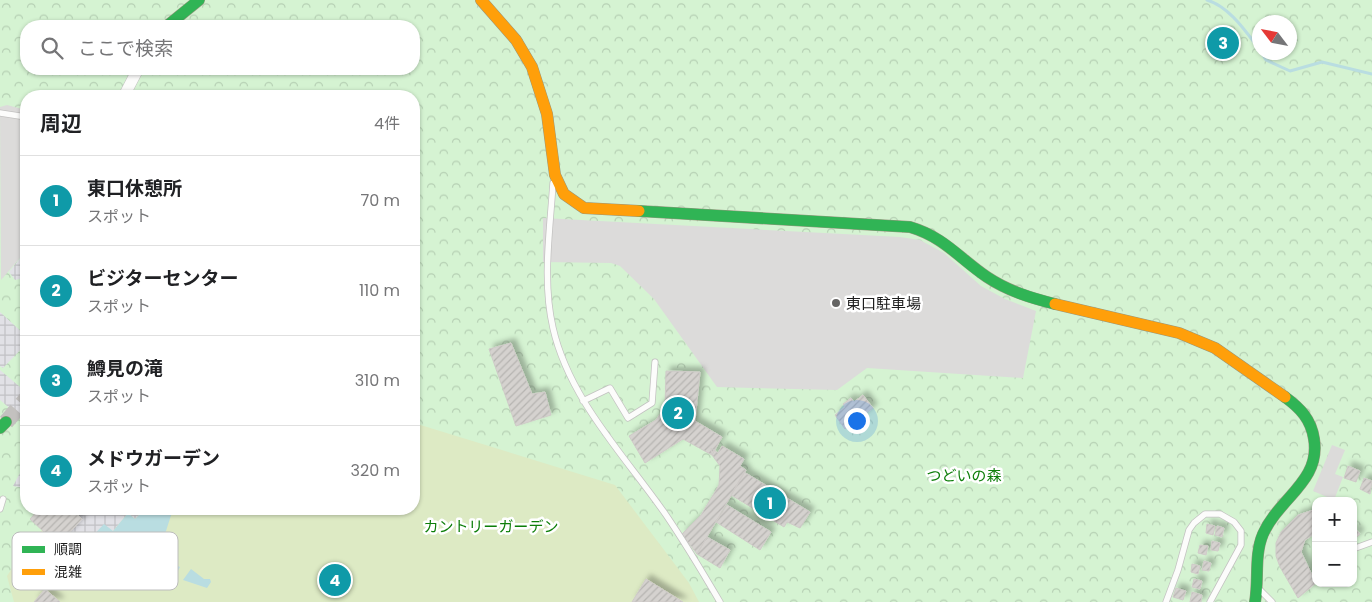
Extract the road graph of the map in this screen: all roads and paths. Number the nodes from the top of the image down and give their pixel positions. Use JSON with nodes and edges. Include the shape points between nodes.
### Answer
{"nodes":[{"id":1,"x":199,"y":0,"type":"edge"},
{"id":2,"x":481,"y":0,"type":"edge"},
{"id":3,"x":174,"y":20,"type":"edge"},
{"id":4,"x":135,"y":75,"type":"edge"},
{"id":5,"x":127,"y":90,"type":"edge"},
{"id":6,"x":0,"y":112,"type":"edge"},
{"id":7,"x":20,"y":115,"type":"edge"},
{"id":8,"x":553,"y":172,"type":"junction"},
{"id":9,"x":655,"y":362,"type":"dead end"},
{"id":10,"x":583,"y":401,"type":"junction"},
{"id":11,"x":3,"y":499,"type":"dead end"},
{"id":12,"x":0,"y":509,"type":"edge"},
{"id":13,"x":1372,"y":542,"type":"edge"},
{"id":14,"x":1357,"y":548,"type":"edge"},
{"id":15,"x":1258,"y":589,"type":"junction"},
{"id":16,"x":720,"y":602,"type":"edge"},
{"id":17,"x":1166,"y":602,"type":"edge"},
{"id":18,"x":1211,"y":602,"type":"edge"},
{"id":19,"x":1255,"y":602,"type":"edge"},
{"id":20,"x":1272,"y":602,"type":"edge"}],
"edges":[{"from":1,"to":3,"type":"street"},
{"from":2,"to":8,"type":"street","via":[[499,18],[532,68],[550,127]]},
{"from":4,"to":5,"type":"street"},
{"from":6,"to":7,"type":"lane"},
{"from":8,"to":10,"type":"lane","via":[[548,286],[552,326],[561,357]]},
{"from":8,"to":15,"type":"street","via":[[564,195],[584,208],[903,227],[924,231],[941,238],[998,284],[1038,300],[1179,333],[1215,348],[1302,409],[1310,423],[1316,447],[1314,465],[1302,485],[1273,515],[1262,535]]},
{"from":9,"to":10,"type":"lane","via":[[652,403],[628,418],[610,388]]},
{"from":10,"to":16,"type":"lane","via":[[667,516]]},
{"from":11,"to":12,"type":"lane"},
{"from":13,"to":14,"type":"lane"},
{"from":15,"to":19,"type":"street"},
{"from":15,"to":20,"type":"lane"},
{"from":17,"to":18,"type":"lane","via":[[1189,530],[1205,514],[1220,514],[1234,522],[1241,531],[1241,545]]}]}
